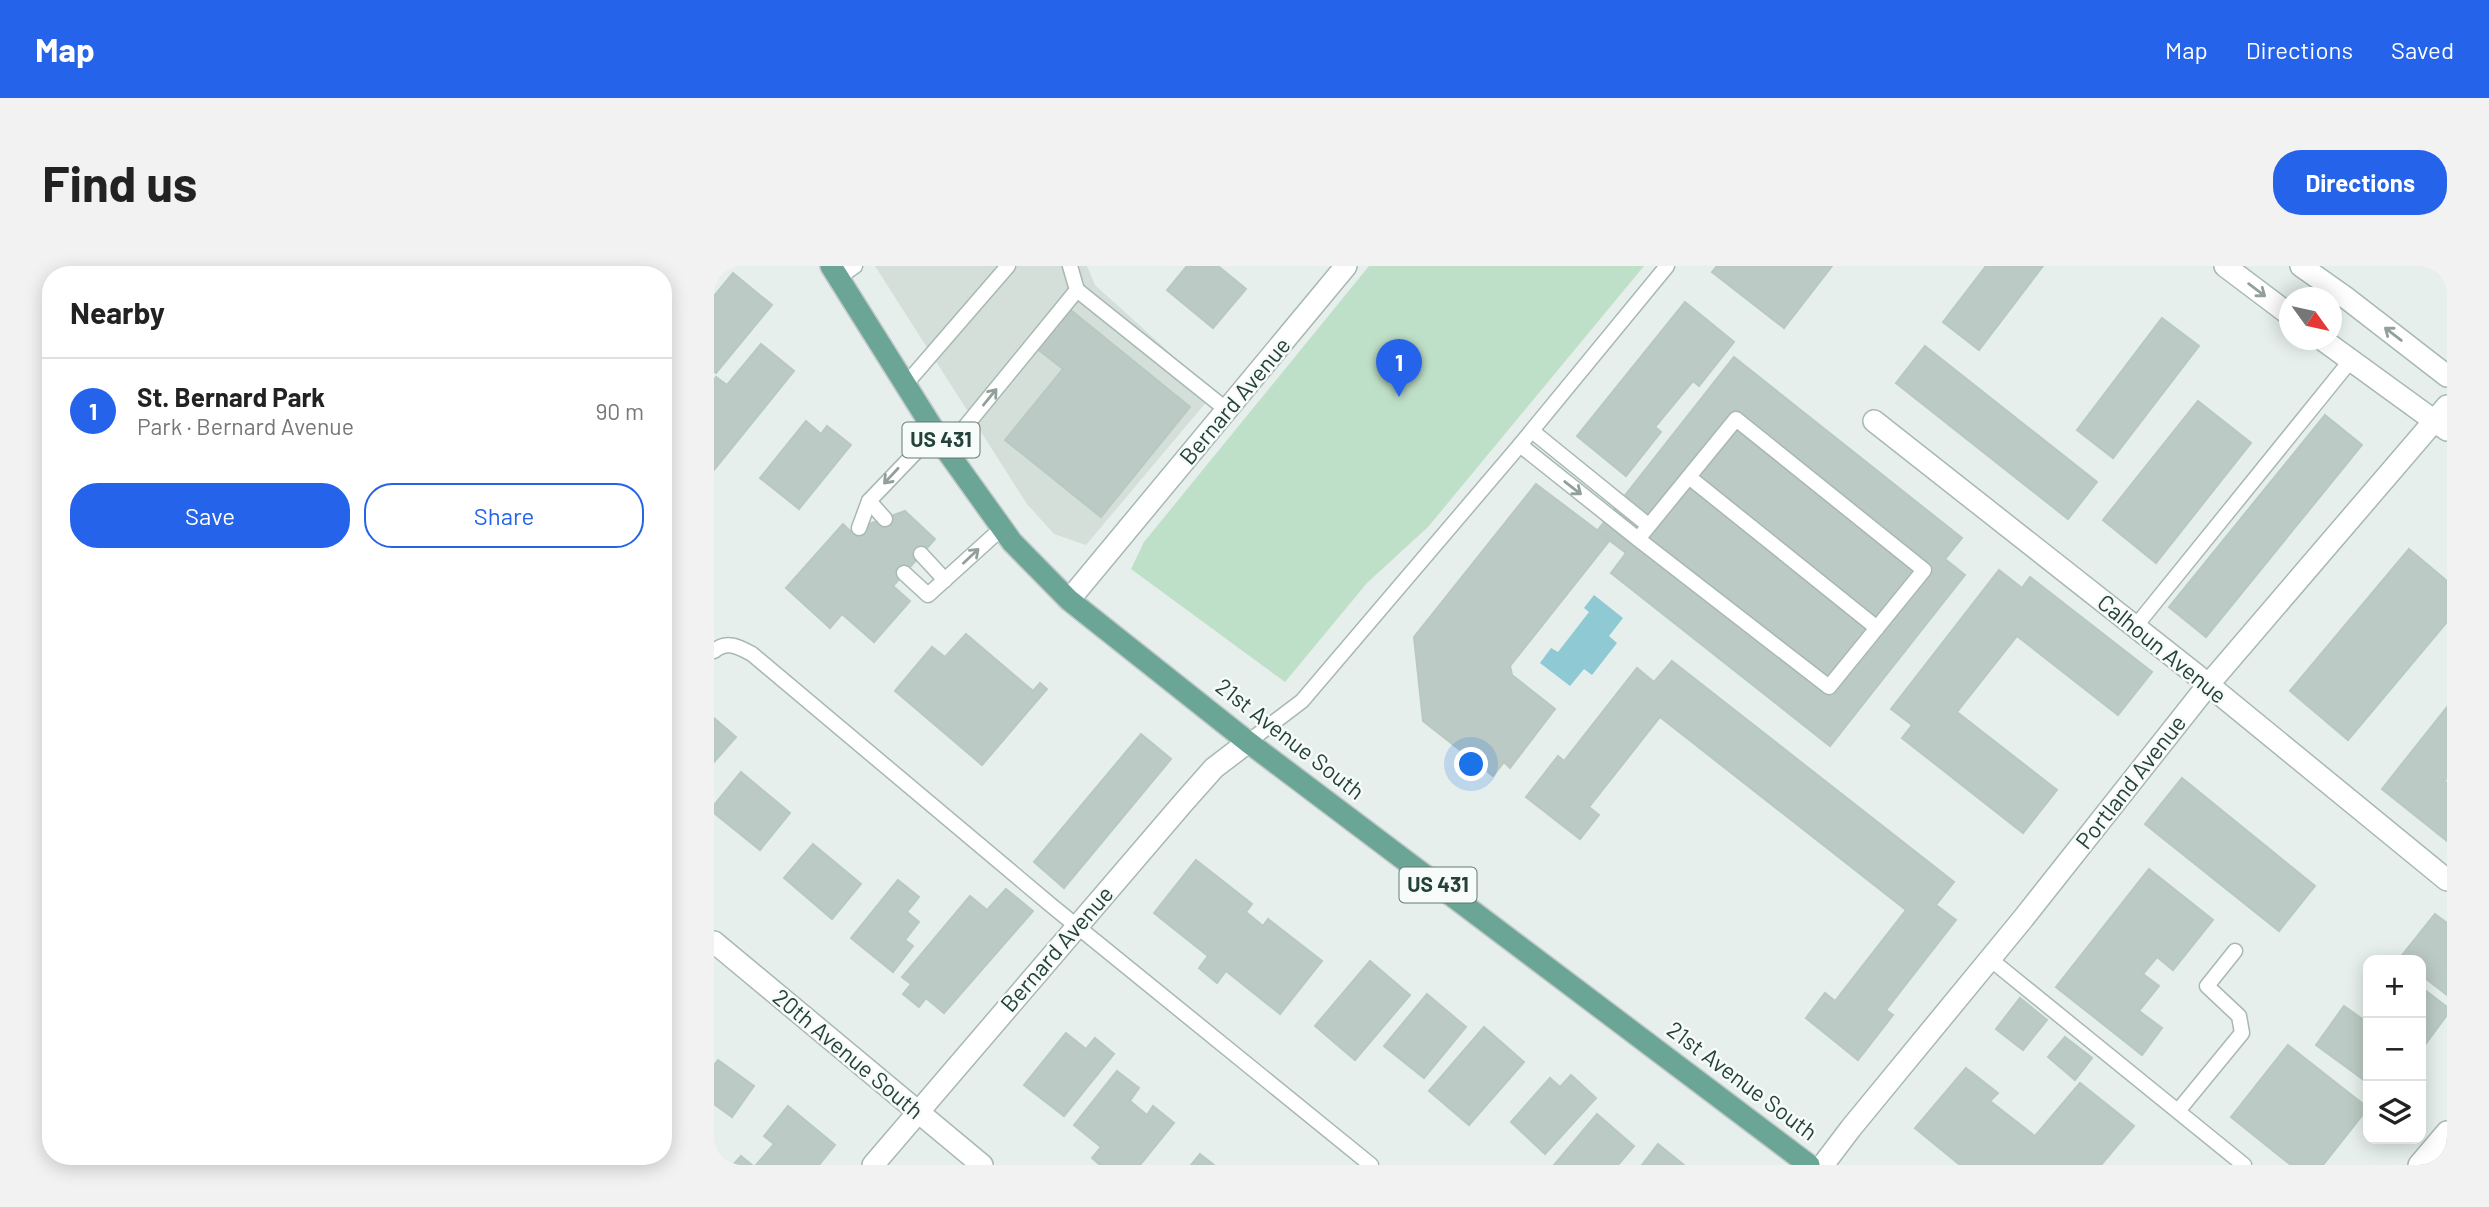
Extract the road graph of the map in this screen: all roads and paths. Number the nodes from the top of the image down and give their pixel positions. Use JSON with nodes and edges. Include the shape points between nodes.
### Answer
{"nodes":[{"id":1,"x":1009,"y":266,"type":"edge"},
{"id":2,"x":1070,"y":266,"type":"edge"},
{"id":3,"x":1346,"y":266,"type":"edge"},
{"id":4,"x":1667,"y":266,"type":"edge"},
{"id":5,"x":2225,"y":266,"type":"edge"},
{"id":6,"x":2301,"y":266,"type":"edge"},
{"id":7,"x":841,"y":270,"type":"edge"},
{"id":8,"x":1077,"y":290,"type":"junction"},
{"id":9,"x":2279,"y":307,"type":"edge"},
{"id":10,"x":2337,"y":350,"type":"edge"},
{"id":11,"x":2351,"y":360,"type":"junction"},
{"id":12,"x":2447,"y":376,"type":"edge"},
{"id":13,"x":905,"y":385,"type":"junction"},
{"id":14,"x":1227,"y":410,"type":"junction"},
{"id":15,"x":2443,"y":419,"type":"edge"},
{"id":16,"x":1874,"y":421,"type":"dead end"},
{"id":17,"x":1532,"y":430,"type":"junction"},
{"id":18,"x":941,"y":441,"type":"junction"},
{"id":19,"x":1520,"y":445,"type":"junction"},
{"id":20,"x":1689,"y":477,"type":"junction"},
{"id":21,"x":869,"y":500,"type":"junction"},
{"id":22,"x":885,"y":519,"type":"dead end"},
{"id":23,"x":1648,"y":526,"type":"junction"},
{"id":24,"x":859,"y":528,"type":"dead end"},
{"id":25,"x":1002,"y":528,"type":"junction"},
{"id":26,"x":1638,"y":539,"type":"junction"},
{"id":27,"x":921,"y":554,"type":"dead end"},
{"id":28,"x":904,"y":573,"type":"dead end"},
{"id":29,"x":945,"y":580,"type":"junction"},
{"id":30,"x":1069,"y":600,"type":"junction"},
{"id":31,"x":2135,"y":627,"type":"junction"},
{"id":32,"x":1877,"y":628,"type":"junction"},
{"id":33,"x":714,"y":651,"type":"edge"},
{"id":34,"x":2208,"y":685,"type":"junction"},
{"id":35,"x":1248,"y":742,"type":"junction"},
{"id":36,"x":2447,"y":880,"type":"edge"},
{"id":37,"x":1077,"y":925,"type":"junction"},
{"id":38,"x":714,"y":942,"type":"edge"},
{"id":39,"x":2235,"y":951,"type":"dead end"},
{"id":40,"x":1990,"y":959,"type":"junction"},
{"id":41,"x":918,"y":1111,"type":"junction"},
{"id":42,"x":2178,"y":1111,"type":"junction"},
{"id":43,"x":2447,"y":1132,"type":"edge"},
{"id":44,"x":2424,"y":1163,"type":"edge"},
{"id":45,"x":873,"y":1165,"type":"edge"},
{"id":46,"x":982,"y":1165,"type":"edge"},
{"id":47,"x":1371,"y":1165,"type":"edge"},
{"id":48,"x":1809,"y":1165,"type":"edge"},
{"id":49,"x":1823,"y":1165,"type":"edge"},
{"id":50,"x":2244,"y":1165,"type":"edge"}],
"edges":[{"from":1,"to":13,"type":"lane"},
{"from":2,"to":8,"type":"lane"},
{"from":3,"to":14,"type":"street","name":"Bernard Avenue"},
{"from":4,"to":17,"type":"lane"},
{"from":5,"to":9,"type":"street","one_way":true},
{"from":12,"to":6,"type":"street","one_way":true},
{"from":7,"to":13,"type":"main road","name":"21st Avenue South","number":"US 431"},
{"from":8,"to":14,"type":"lane"},
{"from":18,"to":8,"type":"lane","one_way":true},
{"from":10,"to":11,"type":"street"},
{"from":11,"to":15,"type":"street"},
{"from":11,"to":31,"type":"lane"},
{"from":13,"to":18,"type":"main road","name":"21st Avenue South","number":"US 431"},
{"from":14,"to":30,"type":"street","name":"Bernard Avenue"},
{"from":15,"to":34,"type":"street","name":"Portland Avenue"},
{"from":16,"to":31,"type":"street","name":"Calhoun Avenue"},
{"from":17,"to":19,"type":"lane"},
{"from":17,"to":23,"type":"lane"},
{"from":18,"to":21,"type":"lane","one_way":true},
{"from":18,"to":25,"type":"main road","name":"21st Avenue South","number":"US 431"},
{"from":19,"to":26,"type":"lane","one_way":true},
{"from":19,"to":35,"type":"lane","via":[[1302,701]]},
{"from":20,"to":23,"type":"lane"},
{"from":20,"to":32,"type":"lane"},
{"from":20,"to":32,"type":"lane","via":[[1736,419],[1924,570]]},
{"from":21,"to":22,"type":"lane"},
{"from":21,"to":24,"type":"lane"},
{"from":23,"to":26,"type":"lane"},
{"from":29,"to":25,"type":"lane","one_way":true},
{"from":25,"to":30,"type":"main road","name":"21st Avenue South","number":"US 431"},
{"from":26,"to":32,"type":"lane","via":[[1829,687]]},
{"from":27,"to":29,"type":"lane"},
{"from":28,"to":29,"type":"lane","via":[[928,595]]},
{"from":30,"to":35,"type":"main road","name":"21st Avenue South","number":"US 431"},
{"from":31,"to":34,"type":"street","name":"Calhoun Avenue"},
{"from":33,"to":37,"type":"lane","via":[[736,645],[752,654]]},
{"from":34,"to":36,"type":"street","name":"Calhoun Avenue"},
{"from":34,"to":40,"type":"street","name":"Portland Avenue"},
{"from":35,"to":37,"type":"street","name":"Bernard Avenue","via":[[1214,768]]},
{"from":35,"to":48,"type":"main road","name":"21st Avenue South","number":"US 431"},
{"from":37,"to":41,"type":"street","name":"Bernard Avenue"},
{"from":37,"to":47,"type":"lane"},
{"from":38,"to":41,"type":"street","name":"20th Avenue South"},
{"from":39,"to":42,"type":"lane","via":[[2207,986],[2239,1016],[2242,1033]]},
{"from":40,"to":42,"type":"lane"},
{"from":40,"to":49,"type":"street","name":"Portland Avenue"},
{"from":41,"to":45,"type":"street","name":"Bernard Avenue"},
{"from":41,"to":46,"type":"street","name":"20th Avenue South"},
{"from":42,"to":50,"type":"lane"},
{"from":43,"to":44,"type":"street"}]}
